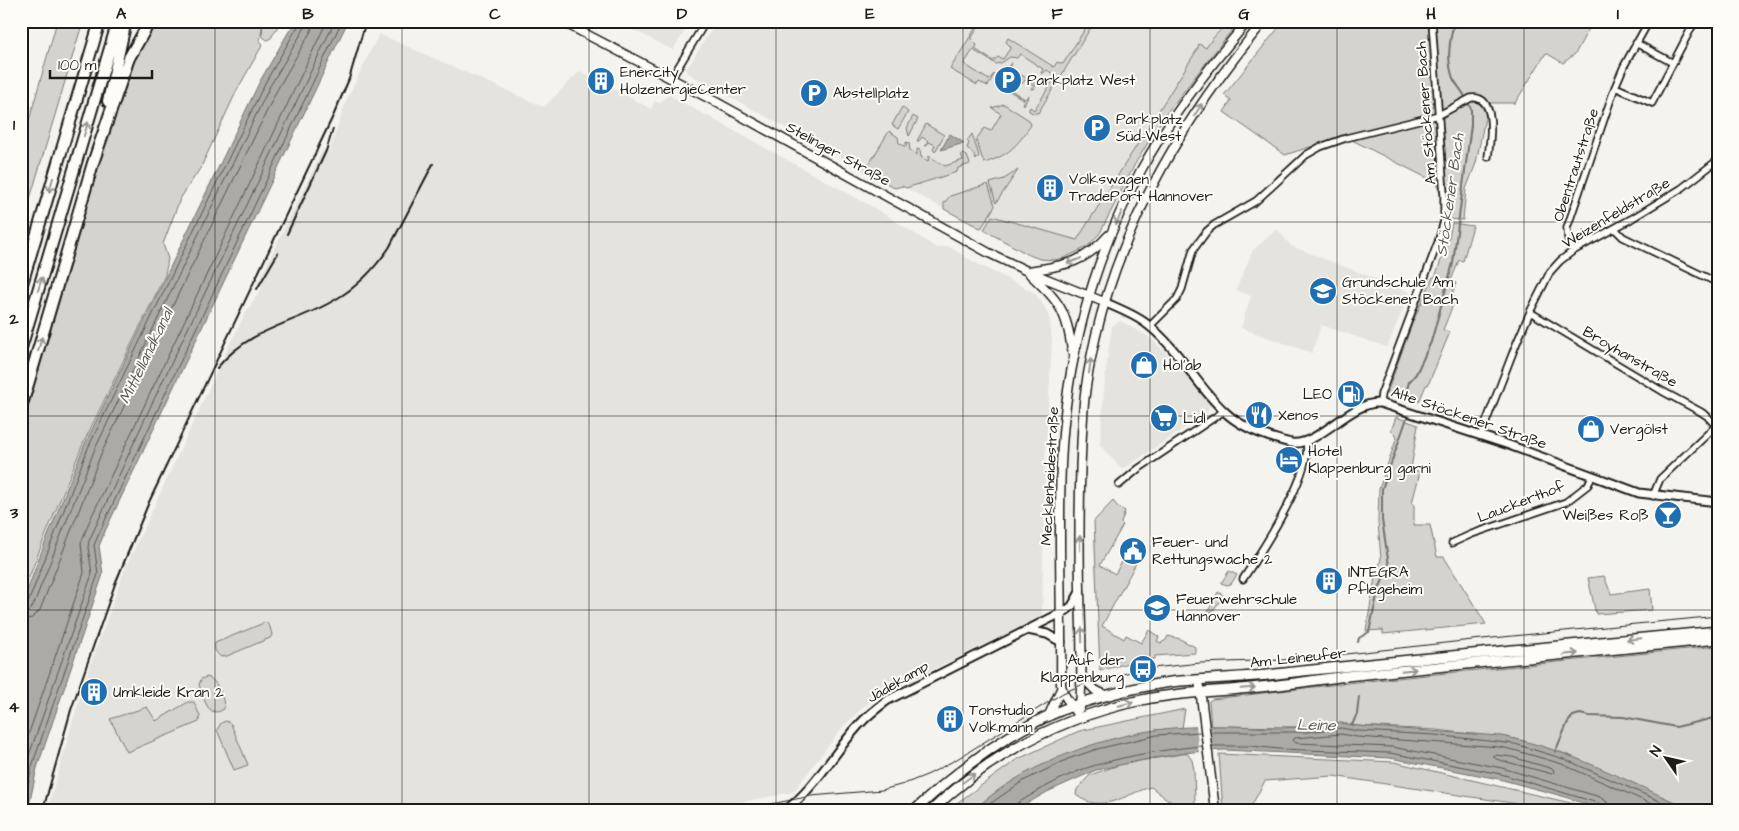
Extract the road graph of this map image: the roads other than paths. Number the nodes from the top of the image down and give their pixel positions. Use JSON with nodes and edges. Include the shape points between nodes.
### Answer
{"nodes":[{"id":1,"x":100,"y":21,"type":"edge"},
{"id":2,"x":118,"y":21,"type":"edge"},
{"id":3,"x":126,"y":21,"type":"edge"},
{"id":4,"x":150,"y":21,"type":"edge"},
{"id":5,"x":562,"y":21,"type":"edge"},
{"id":6,"x":706,"y":21,"type":"edge"},
{"id":7,"x":1248,"y":21,"type":"edge"},
{"id":8,"x":1264,"y":21,"type":"edge"},
{"id":9,"x":1432,"y":21,"type":"edge"},
{"id":10,"x":1649,"y":21,"type":"edge"},
{"id":11,"x":1695,"y":21,"type":"edge"},
{"id":12,"x":1636,"y":43,"type":"junction"},
{"id":13,"x":1673,"y":63,"type":"junction"},
{"id":14,"x":671,"y":79,"type":"junction"},
{"id":15,"x":1615,"y":87,"type":"junction"},
{"id":16,"x":1439,"y":115,"type":"junction"},
{"id":17,"x":1488,"y":157,"type":"dead end"},
{"id":18,"x":1718,"y":160,"type":"edge"},
{"id":19,"x":93,"y":162,"type":"junction"},
{"id":20,"x":1615,"y":229,"type":"junction"},
{"id":21,"x":1112,"y":232,"type":"junction"},
{"id":22,"x":1573,"y":251,"type":"junction"},
{"id":23,"x":1027,"y":271,"type":"junction"},
{"id":24,"x":1718,"y":276,"type":"edge"},
{"id":25,"x":1715,"y":282,"type":"edge"},
{"id":26,"x":21,"y":287,"type":"edge"},
{"id":27,"x":1089,"y":296,"type":"junction"},
{"id":28,"x":1104,"y":302,"type":"junction"},
{"id":29,"x":1530,"y":312,"type":"junction"},
{"id":30,"x":1150,"y":326,"type":"junction"},
{"id":31,"x":21,"y":348,"type":"edge"},
{"id":32,"x":1073,"y":358,"type":"junction"},
{"id":33,"x":1380,"y":403,"type":"junction"},
{"id":34,"x":21,"y":408,"type":"edge"},
{"id":35,"x":1224,"y":411,"type":"junction"},
{"id":36,"x":1717,"y":425,"type":"edge"},
{"id":37,"x":1481,"y":435,"type":"junction"},
{"id":38,"x":1306,"y":441,"type":"junction"},
{"id":39,"x":1592,"y":476,"type":"junction"},
{"id":40,"x":1119,"y":486,"type":"dead end"},
{"id":41,"x":1653,"y":496,"type":"junction"},
{"id":42,"x":1718,"y":502,"type":"edge"},
{"id":43,"x":1452,"y":543,"type":"dead end"},
{"id":44,"x":1243,"y":579,"type":"dead end"},
{"id":45,"x":1080,"y":592,"type":"junction"},
{"id":46,"x":1061,"y":613,"type":"junction"},
{"id":47,"x":1028,"y":630,"type":"junction"},
{"id":48,"x":1718,"y":631,"type":"edge"},
{"id":49,"x":1718,"y":639,"type":"edge"},
{"id":50,"x":1061,"y":642,"type":"junction"},
{"id":51,"x":1082,"y":678,"type":"junction"},
{"id":52,"x":1199,"y":680,"type":"junction"},
{"id":53,"x":1061,"y":689,"type":"junction"},
{"id":54,"x":1200,"y":692,"type":"junction"},
{"id":55,"x":1107,"y":696,"type":"junction"},
{"id":56,"x":1080,"y":703,"type":"junction"},
{"id":57,"x":1071,"y":707,"type":"junction"},
{"id":58,"x":1079,"y":717,"type":"junction"},
{"id":59,"x":1047,"y":718,"type":"junction"},
{"id":60,"x":786,"y":810,"type":"edge"},
{"id":61,"x":915,"y":810,"type":"edge"},
{"id":62,"x":932,"y":810,"type":"edge"},
{"id":63,"x":1215,"y":810,"type":"edge"}],
"edges":[{"from":1,"to":26,"type":"highway","one_way":true},
{"from":31,"to":2,"type":"highway","one_way":true},
{"from":3,"to":19,"type":"highway"},
{"from":4,"to":19,"type":"highway","via":[[130,58]]},
{"from":5,"to":14,"type":"main road","name":"Stelinger Straße"},
{"from":6,"to":14,"type":"street"},
{"from":7,"to":21,"type":"main road","name":"Mecklenheidestraße","one_way":true,"via":[[1161,136],[1140,171]]},
{"from":28,"to":8,"type":"main road","name":"Mecklenheidestraße","one_way":true,"via":[[1124,245],[1174,146],[1215,84]]},
{"from":9,"to":16,"type":"street","name":"Am Stöckener Bach"},
{"from":10,"to":12,"type":"street","name":"Obentrautstraße"},
{"from":11,"to":13,"type":"street"},
{"from":12,"to":13,"type":"street"},
{"from":12,"to":15,"type":"street","name":"Obentrautstraße"},
{"from":13,"to":15,"type":"street","via":[[1652,103]]},
{"from":14,"to":23,"type":"main road","name":"Stelinger Straße"},
{"from":15,"to":22,"type":"street","name":"Obentrautstraße","via":[[1567,228]]},
{"from":16,"to":17,"type":"street","via":[[1471,98],[1485,103],[1492,133]]},
{"from":16,"to":30,"type":"street","via":[[1332,142],[1306,155],[1256,201],[1206,231],[1193,250],[1177,299]]},
{"from":16,"to":33,"type":"street","name":"Am Stöckener Bach","via":[[1445,206],[1442,230]]},
{"from":18,"to":20,"type":"street","name":"Weizenfeldstraße","via":[[1682,188]]},
{"from":34,"to":19,"type":"highway","one_way":true},
{"from":20,"to":22,"type":"street","name":"Weizenfeldstraße"},
{"from":20,"to":25,"type":"street","via":[[1623,237]]},
{"from":21,"to":23,"type":"main road","one_way":true,"via":[[1097,248],[1071,263]]},
{"from":21,"to":27,"type":"main road","name":"Mecklenheidestraße"},
{"from":22,"to":29,"type":"street","name":"Weizenfeldstraße","via":[[1550,272]]},
{"from":23,"to":27,"type":"main road","name":"Stelinger Straße"},
{"from":23,"to":32,"type":"main road","via":[[1064,312],[1070,328]]},
{"from":24,"to":25,"type":"street"},
{"from":27,"to":28,"type":"main road","name":"Stelinger Straße"},
{"from":27,"to":32,"type":"main road","name":"Mecklenheidestraße"},
{"from":28,"to":30,"type":"street"},
{"from":45,"to":28,"type":"main road","name":"Mecklenheidestraße","one_way":true,"via":[[1083,414]]},
{"from":29,"to":36,"type":"street","name":"Broyhanstraße","via":[[1701,412]]},
{"from":29,"to":37,"type":"street","name":"Weizenfeldstraße"},
{"from":30,"to":35,"type":"street"},
{"from":32,"to":46,"type":"main road","name":"Mecklenheidestraße","via":[[1061,464]]},
{"from":33,"to":37,"type":"street","name":"Alte Stöckener Straße"},
{"from":33,"to":38,"type":"street","name":"Alte Stöckener Straße","via":[[1363,406]]},
{"from":35,"to":38,"type":"street","via":[[1239,423],[1265,435],[1291,443]]},
{"from":35,"to":40,"type":"street","via":[[1138,469]]},
{"from":36,"to":41,"type":"street","via":[[1660,479]]},
{"from":37,"to":39,"type":"street","name":"Alte Stöckener Straße"},
{"from":38,"to":44,"type":"street","via":[[1307,453],[1290,501]]},
{"from":39,"to":41,"type":"street","name":"Alte Stöckener Straße"},
{"from":39,"to":43,"type":"street","name":"Lauckerthof","via":[[1588,485],[1566,502]]},
{"from":41,"to":42,"type":"street","name":"Alte Stöckener Straße"},
{"from":45,"to":46,"type":"street","name":"Jädekamp","via":[[1072,606]]},
{"from":51,"to":45,"type":"main road","name":"Mecklenheidestraße","one_way":true},
{"from":46,"to":47,"type":"street","name":"Jädekamp"},
{"from":46,"to":50,"type":"main road","name":"Mecklenheidestraße"},
{"from":47,"to":50,"type":"street","via":[[1047,634]]},
{"from":47,"to":60,"type":"street","name":"Jädekamp","via":[[888,700],[858,726],[806,793]]},
{"from":48,"to":52,"type":"main road","name":"Am Leineufer","one_way":true},
{"from":54,"to":49,"type":"main road","name":"Am Leineufer","one_way":true},
{"from":50,"to":53,"type":"main road","name":"Mecklenheidestraße"},
{"from":51,"to":55,"type":"main road"},
{"from":51,"to":56,"type":"main road","name":"Mecklenheidestraße"},
{"from":52,"to":54,"type":"main road"},
{"from":52,"to":55,"type":"main road","name":"Am Leineufer","via":[[1143,687]]},
{"from":53,"to":57,"type":"main road","name":"Mecklenheidestraße"},
{"from":53,"to":59,"type":"main road"},
{"from":58,"to":54,"type":"main road","name":"Am Leineufer","one_way":true,"via":[[1144,700]]},
{"from":54,"to":63,"type":"main road"},
{"from":55,"to":56,"type":"main road","name":"Am Leineufer"},
{"from":56,"to":57,"type":"main road","name":"Am Leineufer"},
{"from":56,"to":58,"type":"main road","name":"Mecklenheidestraße"},
{"from":57,"to":58,"type":"main road","name":"Mecklenheidestraße"},
{"from":57,"to":59,"type":"main road","name":"Am Leineufer"},
{"from":62,"to":58,"type":"main road","name":"Am Leineufer","one_way":true,"via":[[954,789],[1008,751]]},
{"from":59,"to":61,"type":"main road","name":"Am Leineufer","via":[[1002,740],[948,780]]}]}
